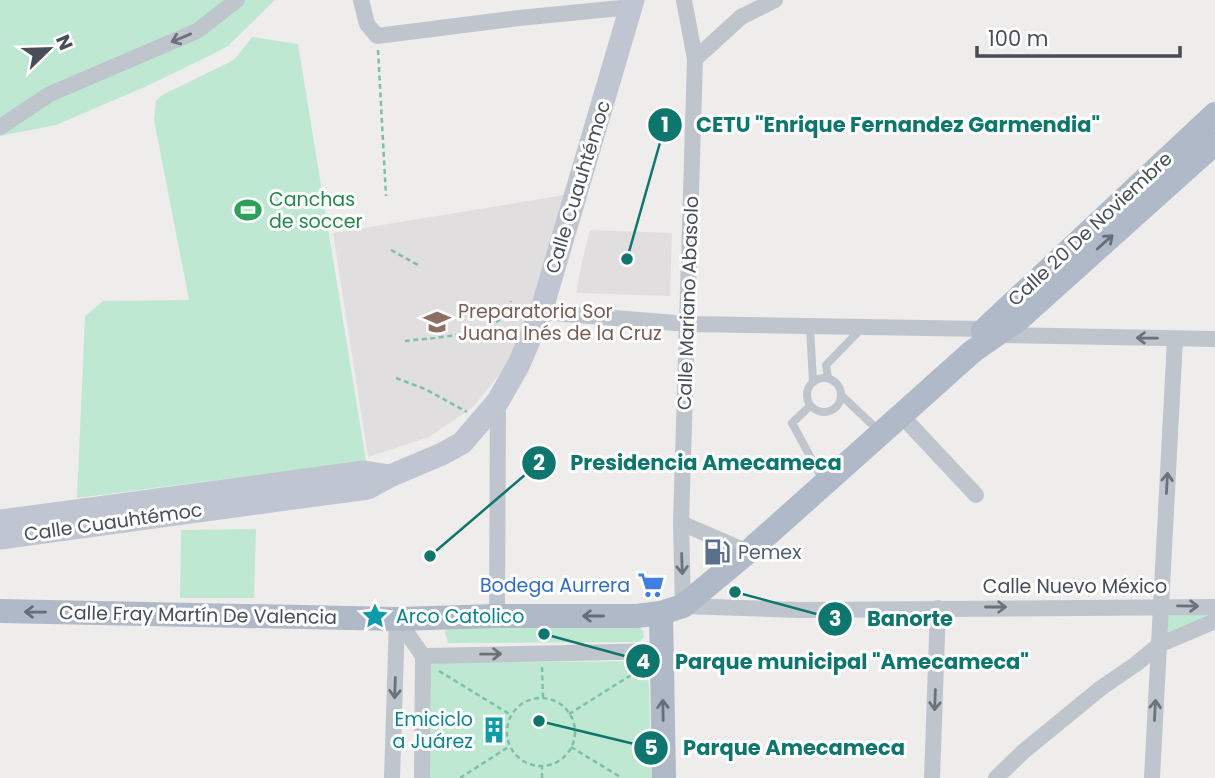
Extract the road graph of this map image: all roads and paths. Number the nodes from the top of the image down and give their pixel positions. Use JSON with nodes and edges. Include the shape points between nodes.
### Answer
{"nodes":[{"id":1,"x":237,"y":0,"type":"edge"},
{"id":2,"x":361,"y":0,"type":"edge"},
{"id":3,"x":684,"y":0,"type":"edge"},
{"id":4,"x":775,"y":0,"type":"edge"},
{"id":5,"x":632,"y":4,"type":"edge"},
{"id":6,"x":377,"y":36,"type":"junction"},
{"id":7,"x":695,"y":59,"type":"junction"},
{"id":8,"x":1215,"y":114,"type":"edge"},
{"id":9,"x":0,"y":127,"type":"edge"},
{"id":10,"x":1215,"y":143,"type":"edge"},
{"id":11,"x":386,"y":196,"type":"dead end"},
{"id":12,"x":391,"y":250,"type":"dead end"},
{"id":13,"x":418,"y":265,"type":"dead end"},
{"id":14,"x":511,"y":301,"type":"dead end"},
{"id":15,"x":541,"y":312,"type":"junction"},
{"id":16,"x":688,"y":324,"type":"junction"},
{"id":17,"x":810,"y":326,"type":"junction"},
{"id":18,"x":862,"y":328,"type":"junction"},
{"id":19,"x":991,"y":332,"type":"junction"},
{"id":20,"x":1175,"y":339,"type":"junction"},
{"id":21,"x":1215,"y":339,"type":"edge"},
{"id":22,"x":405,"y":341,"type":"dead end"},
{"id":23,"x":396,"y":378,"type":"dead end"},
{"id":24,"x":828,"y":378,"type":"junction"},
{"id":25,"x":813,"y":382,"type":"junction"},
{"id":26,"x":841,"y":395,"type":"junction"},
{"id":27,"x":498,"y":401,"type":"junction"},
{"id":28,"x":810,"y":406,"type":"junction"},
{"id":29,"x":901,"y":415,"type":"junction"},
{"id":30,"x":482,"y":421,"type":"junction"},
{"id":31,"x":881,"y":433,"type":"junction"},
{"id":32,"x":824,"y":483,"type":"junction"},
{"id":33,"x":976,"y":495,"type":"dead end"},
{"id":34,"x":88,"y":517,"type":"junction"},
{"id":35,"x":0,"y":521,"type":"edge"},
{"id":36,"x":681,"y":523,"type":"junction"},
{"id":37,"x":0,"y":538,"type":"edge"},
{"id":38,"x":748,"y":552,"type":"junction"},
{"id":39,"x":1161,"y":606,"type":"junction"},
{"id":40,"x":1215,"y":607,"type":"edge"},
{"id":41,"x":938,"y":608,"type":"junction"},
{"id":42,"x":672,"y":610,"type":"junction"},
{"id":43,"x":0,"y":611,"type":"edge"},
{"id":44,"x":497,"y":616,"type":"junction"},
{"id":45,"x":397,"y":619,"type":"junction"},
{"id":46,"x":1215,"y":621,"type":"edge"},
{"id":47,"x":1158,"y":645,"type":"junction"},
{"id":48,"x":662,"y":651,"type":"junction"},
{"id":49,"x":542,"y":653,"type":"junction"},
{"id":50,"x":423,"y":656,"type":"junction"},
{"id":51,"x":631,"y":667,"type":"dead end"},
{"id":52,"x":447,"y":668,"type":"dead end"},
{"id":53,"x":542,"y":698,"type":"junction"},
{"id":54,"x":569,"y":713,"type":"junction"},
{"id":55,"x":511,"y":715,"type":"junction"},
{"id":56,"x":510,"y":746,"type":"junction"},
{"id":57,"x":571,"y":747,"type":"junction"},
{"id":58,"x":542,"y":766,"type":"junction"},
{"id":59,"x":392,"y":778,"type":"edge"},
{"id":60,"x":422,"y":778,"type":"edge"},
{"id":61,"x":460,"y":778,"type":"edge"},
{"id":62,"x":542,"y":778,"type":"edge"},
{"id":63,"x":622,"y":778,"type":"edge"},
{"id":64,"x":664,"y":778,"type":"edge"},
{"id":65,"x":932,"y":778,"type":"edge"},
{"id":66,"x":996,"y":778,"type":"edge"},
{"id":67,"x":1152,"y":778,"type":"edge"}],
"edges":[{"from":1,"to":9,"type":"street","one_way":true,"via":[[197,31],[50,94]]},
{"from":2,"to":6,"type":"street","via":[[366,24]]},
{"from":3,"to":7,"type":"street","name":"Calle Mariano Abasolo"},
{"from":4,"to":7,"type":"street","via":[[741,17]]},
{"from":5,"to":6,"type":"street"},
{"from":5,"to":15,"type":"main road","name":"Calle Cuauhtémoc"},
{"from":6,"to":11,"type":"path"},
{"from":7,"to":16,"type":"street","name":"Calle Mariano Abasolo"},
{"from":8,"to":19,"type":"main road","name":"Calle 20 De Noviembre"},
{"from":19,"to":10,"type":"main road","name":"Calle 20 De Noviembre","one_way":true,"via":[[1019,319]]},
{"from":12,"to":13,"type":"path"},
{"from":14,"to":22,"type":"path","via":[[503,317],[477,331]]},
{"from":15,"to":16,"type":"street"},
{"from":15,"to":27,"type":"main road","name":"Calle Cuauhtémoc"},
{"from":16,"to":17,"type":"street"},
{"from":16,"to":36,"type":"street","name":"Calle Mariano Abasolo"},
{"from":17,"to":18,"type":"street"},
{"from":17,"to":25,"type":"lane"},
{"from":18,"to":19,"type":"street"},
{"from":18,"to":24,"type":"lane","via":[[825,365]]},
{"from":20,"to":19,"type":"street","one_way":true},
{"from":19,"to":29,"type":"main road","name":"Calle 20 De Noviembre"},
{"from":20,"to":21,"type":"street"},
{"from":39,"to":20,"type":"street","one_way":true},
{"from":23,"to":30,"type":"path","via":[[425,388]]},
{"from":24,"to":25,"type":"lane"},
{"from":24,"to":26,"type":"lane","via":[[837,384]]},
{"from":25,"to":28,"type":"lane","via":[[807,396]]},
{"from":26,"to":28,"type":"lane","via":[[832,410],[820,412]]},
{"from":26,"to":31,"type":"lane"},
{"from":27,"to":30,"type":"main road","name":"Calle Cuauhtémoc"},
{"from":27,"to":44,"type":"street"},
{"from":28,"to":32,"type":"lane","via":[[792,423]]},
{"from":29,"to":31,"type":"main road","name":"Calle 20 De Noviembre"},
{"from":29,"to":33,"type":"street"},
{"from":30,"to":34,"type":"main road","name":"Calle Cuauhtémoc","via":[[462,443],[368,488],[232,498]]},
{"from":31,"to":32,"type":"main road","name":"Calle 20 De Noviembre"},
{"from":32,"to":38,"type":"main road","name":"Calle 20 De Noviembre"},
{"from":34,"to":35,"type":"main road","name":"Calle Cuauhtémoc"},
{"from":34,"to":37,"type":"main road","name":"Calle Cuauhtémoc"},
{"from":36,"to":38,"type":"street"},
{"from":36,"to":42,"type":"street","name":"Calle Mariano Abasolo","one_way":true},
{"from":38,"to":42,"type":"main road","name":"Calle 20 De Noviembre"},
{"from":39,"to":40,"type":"street","name":"Calle Nuevo México","one_way":true},
{"from":41,"to":39,"type":"street","name":"Calle Nuevo México","one_way":true},
{"from":39,"to":47,"type":"street"},
{"from":41,"to":42,"type":"street","name":"Calle Nuevo México"},
{"from":41,"to":65,"type":"street","one_way":true},
{"from":42,"to":44,"type":"main road","name":"Calle Fray Martín De Valencia","one_way":true,"via":[[636,616]]},
{"from":42,"to":48,"type":"main road","name":"Calle Mariano Abasolo"},
{"from":45,"to":43,"type":"main road","name":"Calle Fray Martín De Valencia","one_way":true},
{"from":44,"to":45,"type":"main road","name":"Calle Fray Martín De Valencia"},
{"from":45,"to":50,"type":"street"},
{"from":45,"to":59,"type":"street","one_way":true},
{"from":46,"to":47,"type":"street"},
{"from":47,"to":66,"type":"street"},
{"from":67,"to":47,"type":"street","one_way":true},
{"from":48,"to":49,"type":"street"},
{"from":64,"to":48,"type":"main road","name":"Calle Mariano Abasolo","one_way":true},
{"from":50,"to":49,"type":"street","one_way":true},
{"from":49,"to":53,"type":"path"},
{"from":50,"to":60,"type":"street"},
{"from":51,"to":54,"type":"path","via":[[644,667]]},
{"from":52,"to":55,"type":"path","via":[[433,667]]},
{"from":53,"to":54,"type":"path","via":[[553,700]]},
{"from":53,"to":55,"type":"path","via":[[524,702]]},
{"from":54,"to":57,"type":"path","via":[[575,736]]},
{"from":55,"to":56,"type":"path"},
{"from":56,"to":58,"type":"path","via":[[523,761]]},
{"from":56,"to":61,"type":"path"},
{"from":57,"to":58,"type":"path","via":[[559,761]]},
{"from":57,"to":63,"type":"path"},
{"from":58,"to":62,"type":"path"}]}
